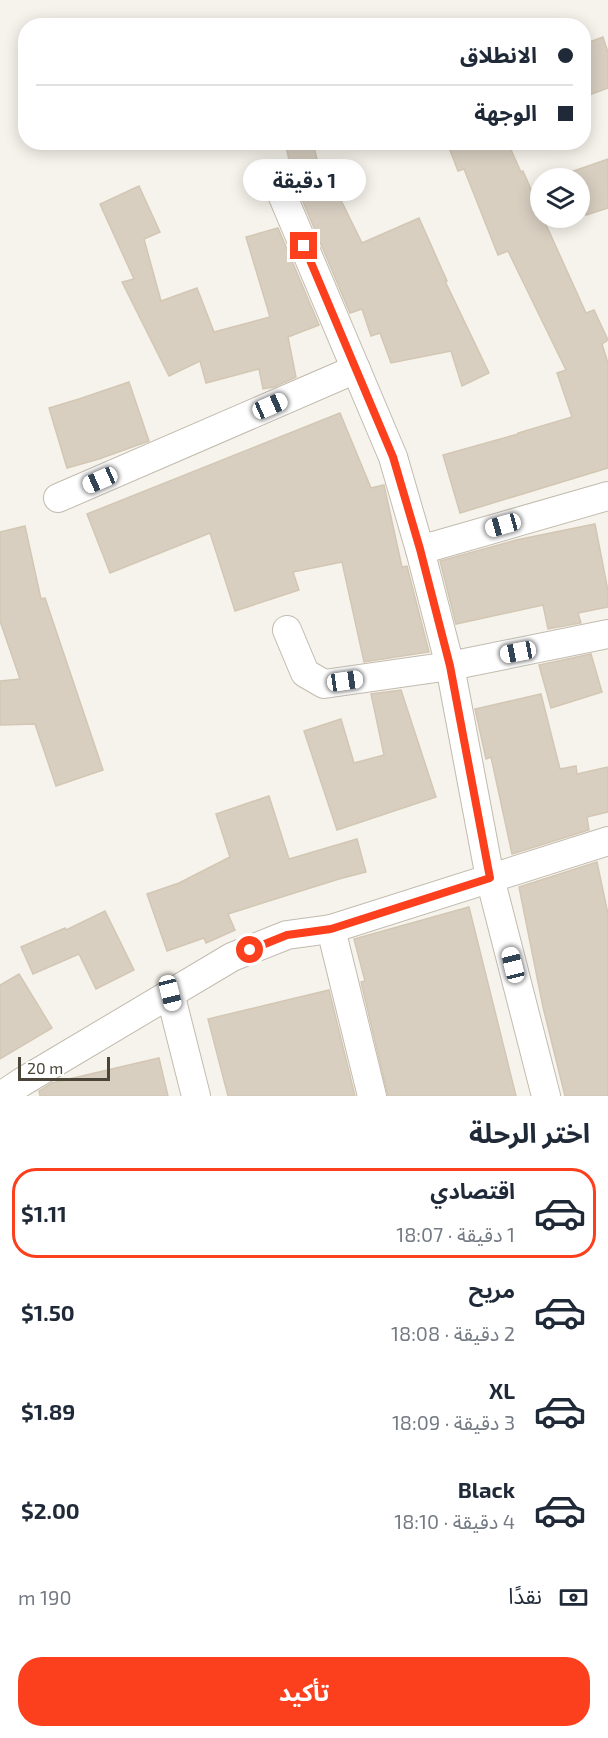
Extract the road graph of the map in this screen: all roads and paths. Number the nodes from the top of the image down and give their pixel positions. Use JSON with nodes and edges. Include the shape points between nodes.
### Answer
{"nodes":[{"id":1,"x":278,"y":185,"type":"dead end"},
{"id":2,"x":356,"y":369,"type":"junction"},
{"id":3,"x":608,"y":496,"type":"edge"},
{"id":4,"x":58,"y":498,"type":"dead end"},
{"id":5,"x":420,"y":549,"type":"junction"},
{"id":6,"x":287,"y":630,"type":"dead end"},
{"id":7,"x":608,"y":634,"type":"edge"},
{"id":8,"x":450,"y":666,"type":"junction"},
{"id":9,"x":608,"y":841,"type":"edge"},
{"id":10,"x":490,"y":878,"type":"junction"},
{"id":11,"x":331,"y":929,"type":"junction"},
{"id":12,"x":170,"y":993,"type":"junction"},
{"id":13,"x":17,"y":1091,"type":"edge"},
{"id":14,"x":196,"y":1096,"type":"edge"},
{"id":15,"x":372,"y":1096,"type":"edge"},
{"id":16,"x":546,"y":1096,"type":"edge"}],
"edges":[{"from":1,"to":2,"type":"street"},
{"from":2,"to":4,"type":"street"},
{"from":2,"to":5,"type":"street","via":[[393,457]]},
{"from":3,"to":5,"type":"street"},
{"from":5,"to":8,"type":"street"},
{"from":6,"to":8,"type":"street","via":[[305,673],[324,684]]},
{"from":7,"to":8,"type":"street"},
{"from":8,"to":10,"type":"street"},
{"from":9,"to":10,"type":"street"},
{"from":10,"to":11,"type":"street"},
{"from":10,"to":16,"type":"street"},
{"from":11,"to":12,"type":"street","via":[[287,935],[232,957]]},
{"from":11,"to":15,"type":"street"},
{"from":12,"to":13,"type":"street"},
{"from":12,"to":14,"type":"street"}]}
